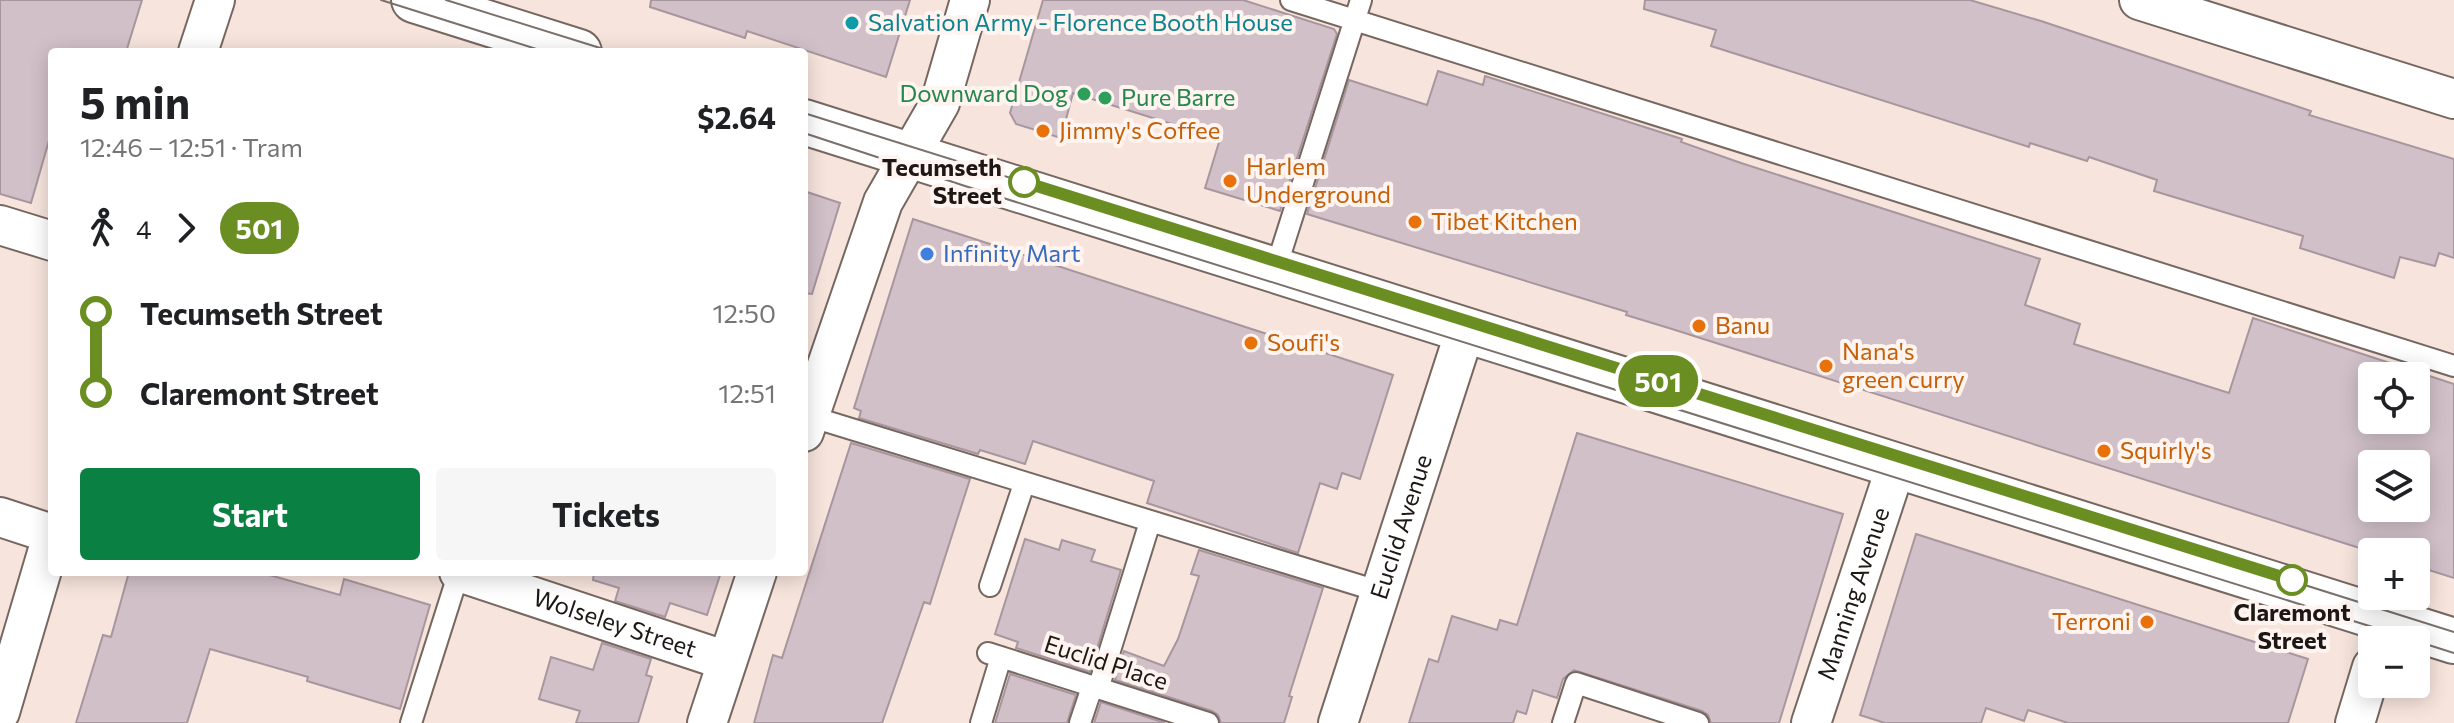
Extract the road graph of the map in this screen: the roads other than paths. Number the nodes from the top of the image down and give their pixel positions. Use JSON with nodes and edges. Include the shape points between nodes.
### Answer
{"nodes":[{"id":1,"x":215,"y":0,"type":"edge"},
{"id":2,"x":414,"y":0,"type":"edge"},
{"id":3,"x":970,"y":0,"type":"edge"},
{"id":4,"x":1291,"y":0,"type":"edge"},
{"id":5,"x":2139,"y":0,"type":"edge"},
{"id":6,"x":1359,"y":10,"type":"edge"},
{"id":7,"x":199,"y":48,"type":"edge"},
{"id":8,"x":566,"y":48,"type":"edge"},
{"id":9,"x":2454,"y":99,"type":"edge"},
{"id":10,"x":808,"y":123,"type":"edge"},
{"id":11,"x":911,"y":157,"type":"junction"},
{"id":12,"x":0,"y":225,"type":"edge"},
{"id":13,"x":48,"y":240,"type":"edge"},
{"id":14,"x":1275,"y":271,"type":"junction"},
{"id":15,"x":1465,"y":331,"type":"junction"},
{"id":16,"x":2454,"y":366,"type":"edge"},
{"id":17,"x":808,"y":421,"type":"edge"},
{"id":18,"x":808,"y":424,"type":"edge"},
{"id":19,"x":1896,"y":466,"type":"junction"},
{"id":20,"x":1024,"y":484,"type":"junction"},
{"id":21,"x":0,"y":517,"type":"edge"},
{"id":22,"x":1150,"y":522,"type":"junction"},
{"id":23,"x":48,"y":534,"type":"edge"},
{"id":24,"x":48,"y":549,"type":"edge"},
{"id":25,"x":458,"y":576,"type":"edge"},
{"id":26,"x":471,"y":576,"type":"edge"},
{"id":27,"x":756,"y":576,"type":"edge"},
{"id":28,"x":990,"y":586,"type":"dead end"},
{"id":29,"x":1381,"y":592,"type":"junction"},
{"id":30,"x":2373,"y":626,"type":"edge"},
{"id":31,"x":2430,"y":637,"type":"edge"},
{"id":32,"x":2454,"y":641,"type":"edge"},
{"id":33,"x":727,"y":661,"type":"junction"},
{"id":34,"x":1095,"y":688,"type":"junction"},
{"id":35,"x":2363,"y":698,"type":"edge"},
{"id":36,"x":0,"y":712,"type":"edge"},
{"id":37,"x":1814,"y":722,"type":"edge"},
{"id":38,"x":411,"y":723,"type":"edge"},
{"id":39,"x":707,"y":723,"type":"edge"},
{"id":40,"x":981,"y":723,"type":"edge"},
{"id":41,"x":1080,"y":723,"type":"edge"},
{"id":42,"x":1208,"y":723,"type":"edge"},
{"id":43,"x":1338,"y":723,"type":"edge"},
{"id":44,"x":1563,"y":723,"type":"edge"},
{"id":45,"x":1698,"y":723,"type":"edge"},
{"id":46,"x":2355,"y":723,"type":"edge"}],
"edges":[{"from":1,"to":7,"type":"street"},
{"from":2,"to":8,"type":"main road"},
{"from":3,"to":11,"type":"street","via":[[940,103]]},
{"from":4,"to":6,"type":"lane"},
{"from":5,"to":9,"type":"street"},
{"from":6,"to":14,"type":"lane"},
{"from":6,"to":16,"type":"lane"},
{"from":10,"to":11,"type":"main road"},
{"from":11,"to":14,"type":"main road"},
{"from":11,"to":17,"type":"street","via":[[883,202]]},
{"from":12,"to":13,"type":"street"},
{"from":14,"to":15,"type":"main road"},
{"from":15,"to":19,"type":"main road"},
{"from":15,"to":29,"type":"street","name":"Euclid Avenue"},
{"from":18,"to":20,"type":"lane"},
{"from":19,"to":30,"type":"main road"},
{"from":19,"to":37,"type":"street","name":"Manning Avenue"},
{"from":20,"to":22,"type":"lane"},
{"from":20,"to":28,"type":"lane"},
{"from":21,"to":23,"type":"street"},
{"from":22,"to":29,"type":"lane"},
{"from":22,"to":34,"type":"lane"},
{"from":24,"to":36,"type":"street"},
{"from":25,"to":38,"type":"lane"},
{"from":26,"to":33,"type":"street","name":"Wolseley Street"},
{"from":27,"to":33,"type":"street"},
{"from":29,"to":43,"type":"street","name":"Euclid Avenue"},
{"from":31,"to":32,"type":"main road"},
{"from":33,"to":39,"type":"street"},
{"from":34,"to":40,"type":"lane","name":"Euclid Place","via":[[994,655]]},
{"from":34,"to":41,"type":"lane"},
{"from":34,"to":42,"type":"lane","name":"Euclid Place"},
{"from":35,"to":46,"type":"street"},
{"from":44,"to":45,"type":"lane","via":[[1576,683]]}]}
